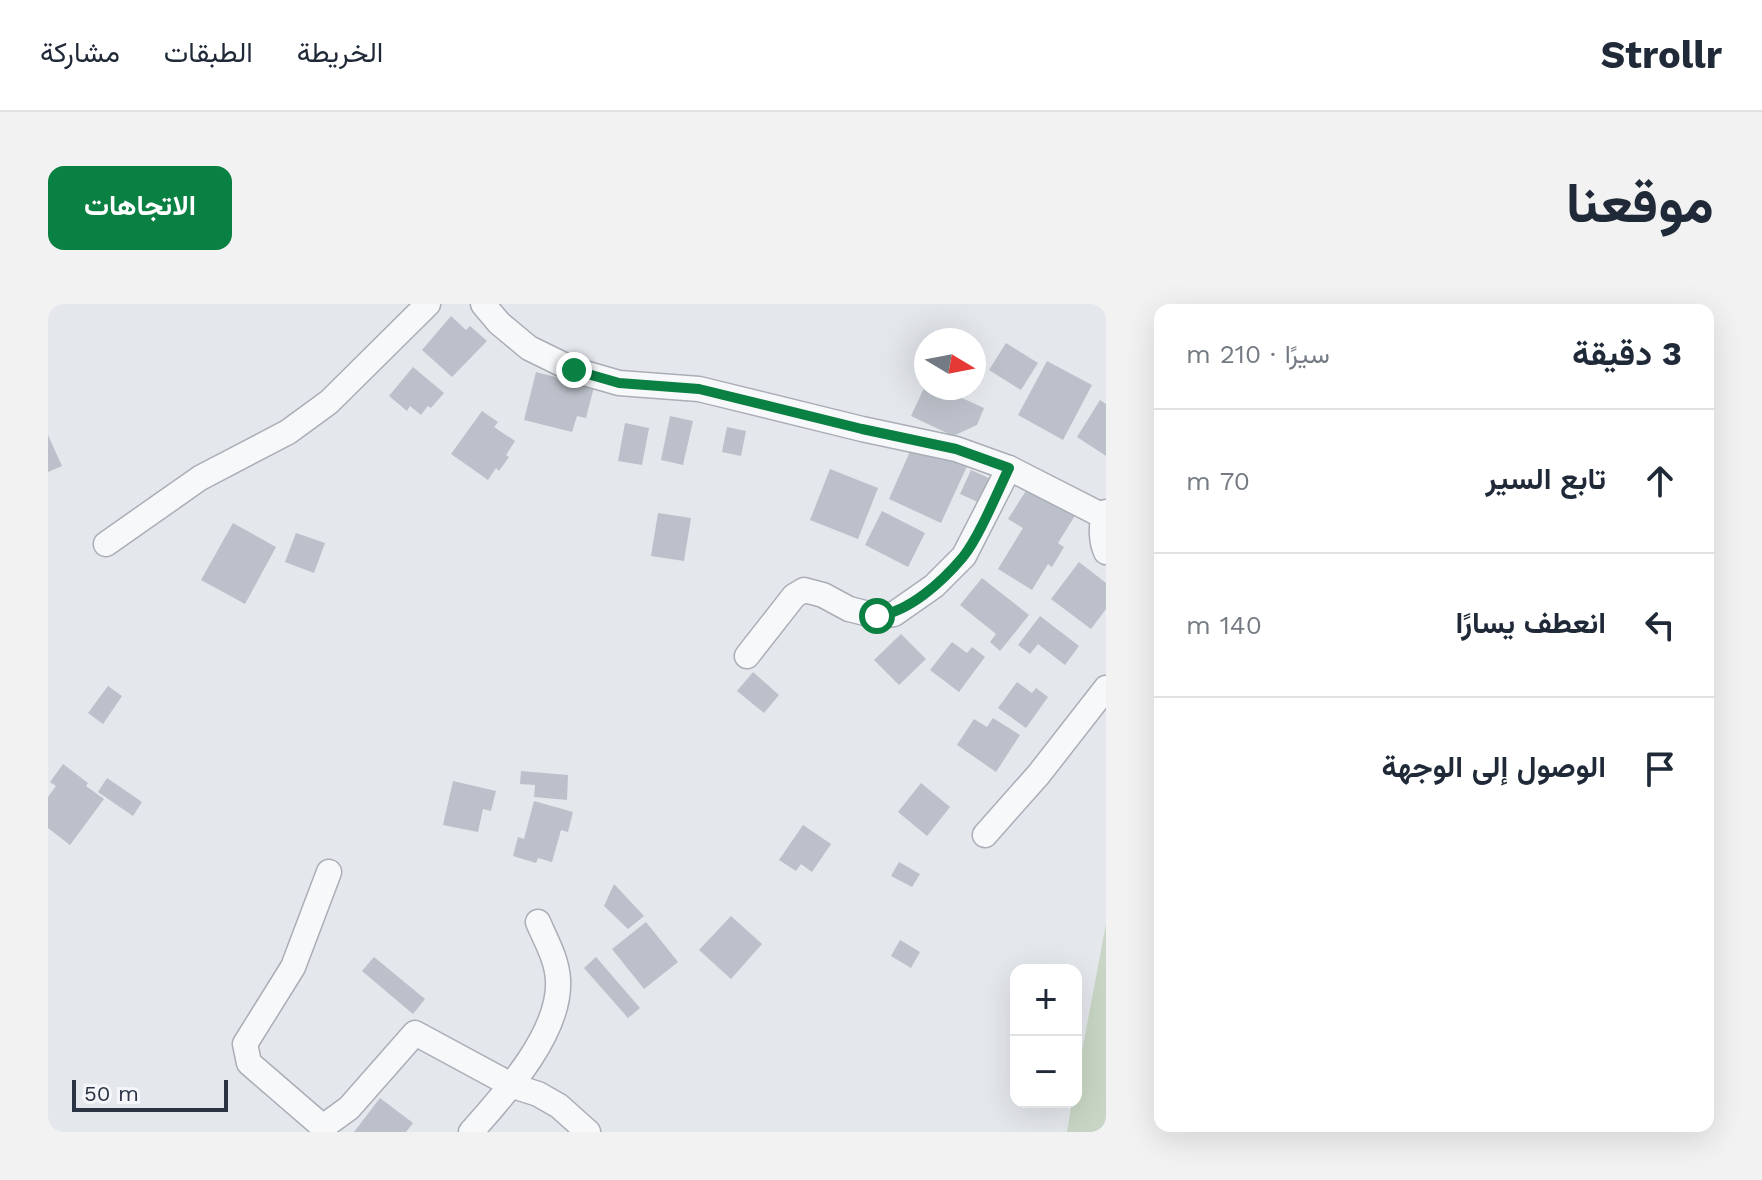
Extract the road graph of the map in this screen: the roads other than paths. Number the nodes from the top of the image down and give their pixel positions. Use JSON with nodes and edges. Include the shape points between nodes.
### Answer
{"nodes":[{"id":1,"x":428,"y":304,"type":"edge"},
{"id":2,"x":483,"y":304,"type":"edge"},
{"id":3,"x":1009,"y":468,"type":"junction"},
{"id":4,"x":1105,"y":514,"type":"edge"},
{"id":5,"x":106,"y":544,"type":"dead end"},
{"id":6,"x":1106,"y":552,"type":"edge"},
{"id":7,"x":747,"y":656,"type":"dead end"},
{"id":8,"x":1106,"y":688,"type":"edge"},
{"id":9,"x":985,"y":835,"type":"dead end"},
{"id":10,"x":329,"y":872,"type":"dead end"},
{"id":11,"x":538,"y":922,"type":"dead end"},
{"id":12,"x":513,"y":1086,"type":"junction"},
{"id":13,"x":471,"y":1132,"type":"edge"},
{"id":14,"x":588,"y":1132,"type":"edge"}],
"edges":[{"from":1,"to":5,"type":"street","via":[[329,402],[288,432],[200,478]]},
{"from":2,"to":3,"type":"street","via":[[529,348],[574,370],[619,383],[699,389],[956,449]]},
{"from":3,"to":4,"type":"street"},
{"from":3,"to":7,"type":"street","via":[[964,556],[934,586],[894,614],[877,616],[804,590]]},
{"from":4,"to":6,"type":"street"},
{"from":8,"to":9,"type":"street"},
{"from":10,"to":12,"type":"street","via":[[293,967],[245,1044],[249,1063],[323,1127],[349,1108],[415,1033]]},
{"from":11,"to":12,"type":"street","via":[[559,982],[537,1049]]},
{"from":12,"to":13,"type":"street"},
{"from":12,"to":14,"type":"street","via":[[559,1106]]}]}
